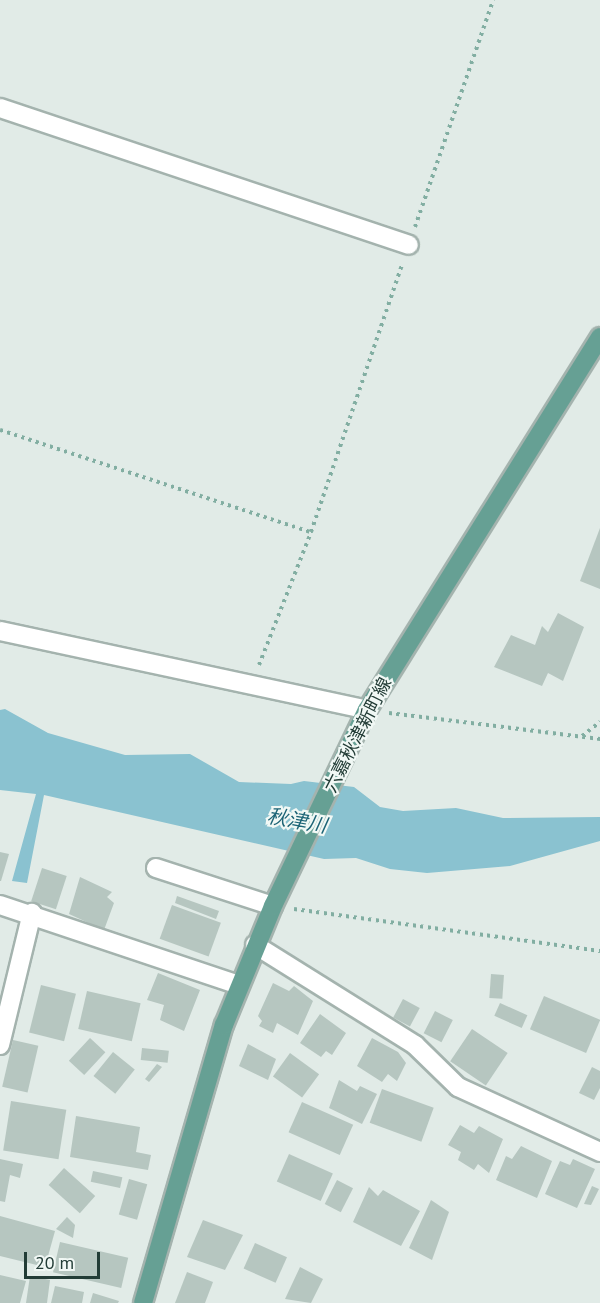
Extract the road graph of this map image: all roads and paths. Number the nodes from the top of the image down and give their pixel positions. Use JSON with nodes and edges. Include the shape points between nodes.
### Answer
{"nodes":[{"id":1,"x":494,"y":0,"type":"edge"},
{"id":2,"x":0,"y":108,"type":"edge"},
{"id":3,"x":409,"y":244,"type":"junction"},
{"id":4,"x":600,"y":337,"type":"edge"},
{"id":5,"x":0,"y":430,"type":"edge"},
{"id":6,"x":311,"y":532,"type":"junction"},
{"id":7,"x":0,"y":631,"type":"edge"},
{"id":8,"x":251,"y":685,"type":"junction"},
{"id":9,"x":367,"y":710,"type":"junction"},
{"id":10,"x":600,"y":722,"type":"edge"},
{"id":11,"x":581,"y":736,"type":"junction"},
{"id":12,"x":600,"y":739,"type":"edge"},
{"id":13,"x":156,"y":868,"type":"dead end"},
{"id":14,"x":0,"y":905,"type":"edge"},
{"id":15,"x":273,"y":906,"type":"junction"},
{"id":16,"x":32,"y":913,"type":"junction"},
{"id":17,"x":255,"y":945,"type":"junction"},
{"id":18,"x":600,"y":951,"type":"edge"},
{"id":19,"x":239,"y":985,"type":"junction"},
{"id":20,"x":0,"y":1045,"type":"edge"},
{"id":21,"x":600,"y":1152,"type":"edge"},
{"id":22,"x":143,"y":1303,"type":"edge"}],
"edges":[{"from":1,"to":3,"type":"path"},
{"from":2,"to":3,"type":"street"},
{"from":3,"to":6,"type":"path"},
{"from":4,"to":9,"type":"main road","name":"六嘉秋津新町線"},
{"from":5,"to":6,"type":"path"},
{"from":6,"to":8,"type":"path"},
{"from":7,"to":8,"type":"street"},
{"from":8,"to":9,"type":"street"},
{"from":9,"to":11,"type":"path"},
{"from":9,"to":15,"type":"main road","name":"六嘉秋津新町線"},
{"from":10,"to":11,"type":"path"},
{"from":11,"to":12,"type":"path"},
{"from":13,"to":15,"type":"street"},
{"from":14,"to":16,"type":"street"},
{"from":15,"to":17,"type":"main road","name":"六嘉秋津新町線"},
{"from":15,"to":18,"type":"path"},
{"from":16,"to":19,"type":"street"},
{"from":16,"to":20,"type":"street"},
{"from":17,"to":19,"type":"main road","name":"六嘉秋津新町線"},
{"from":17,"to":21,"type":"street","via":[[415,1045],[458,1087]]},
{"from":19,"to":22,"type":"main road","name":"六嘉秋津新町線"}]}
